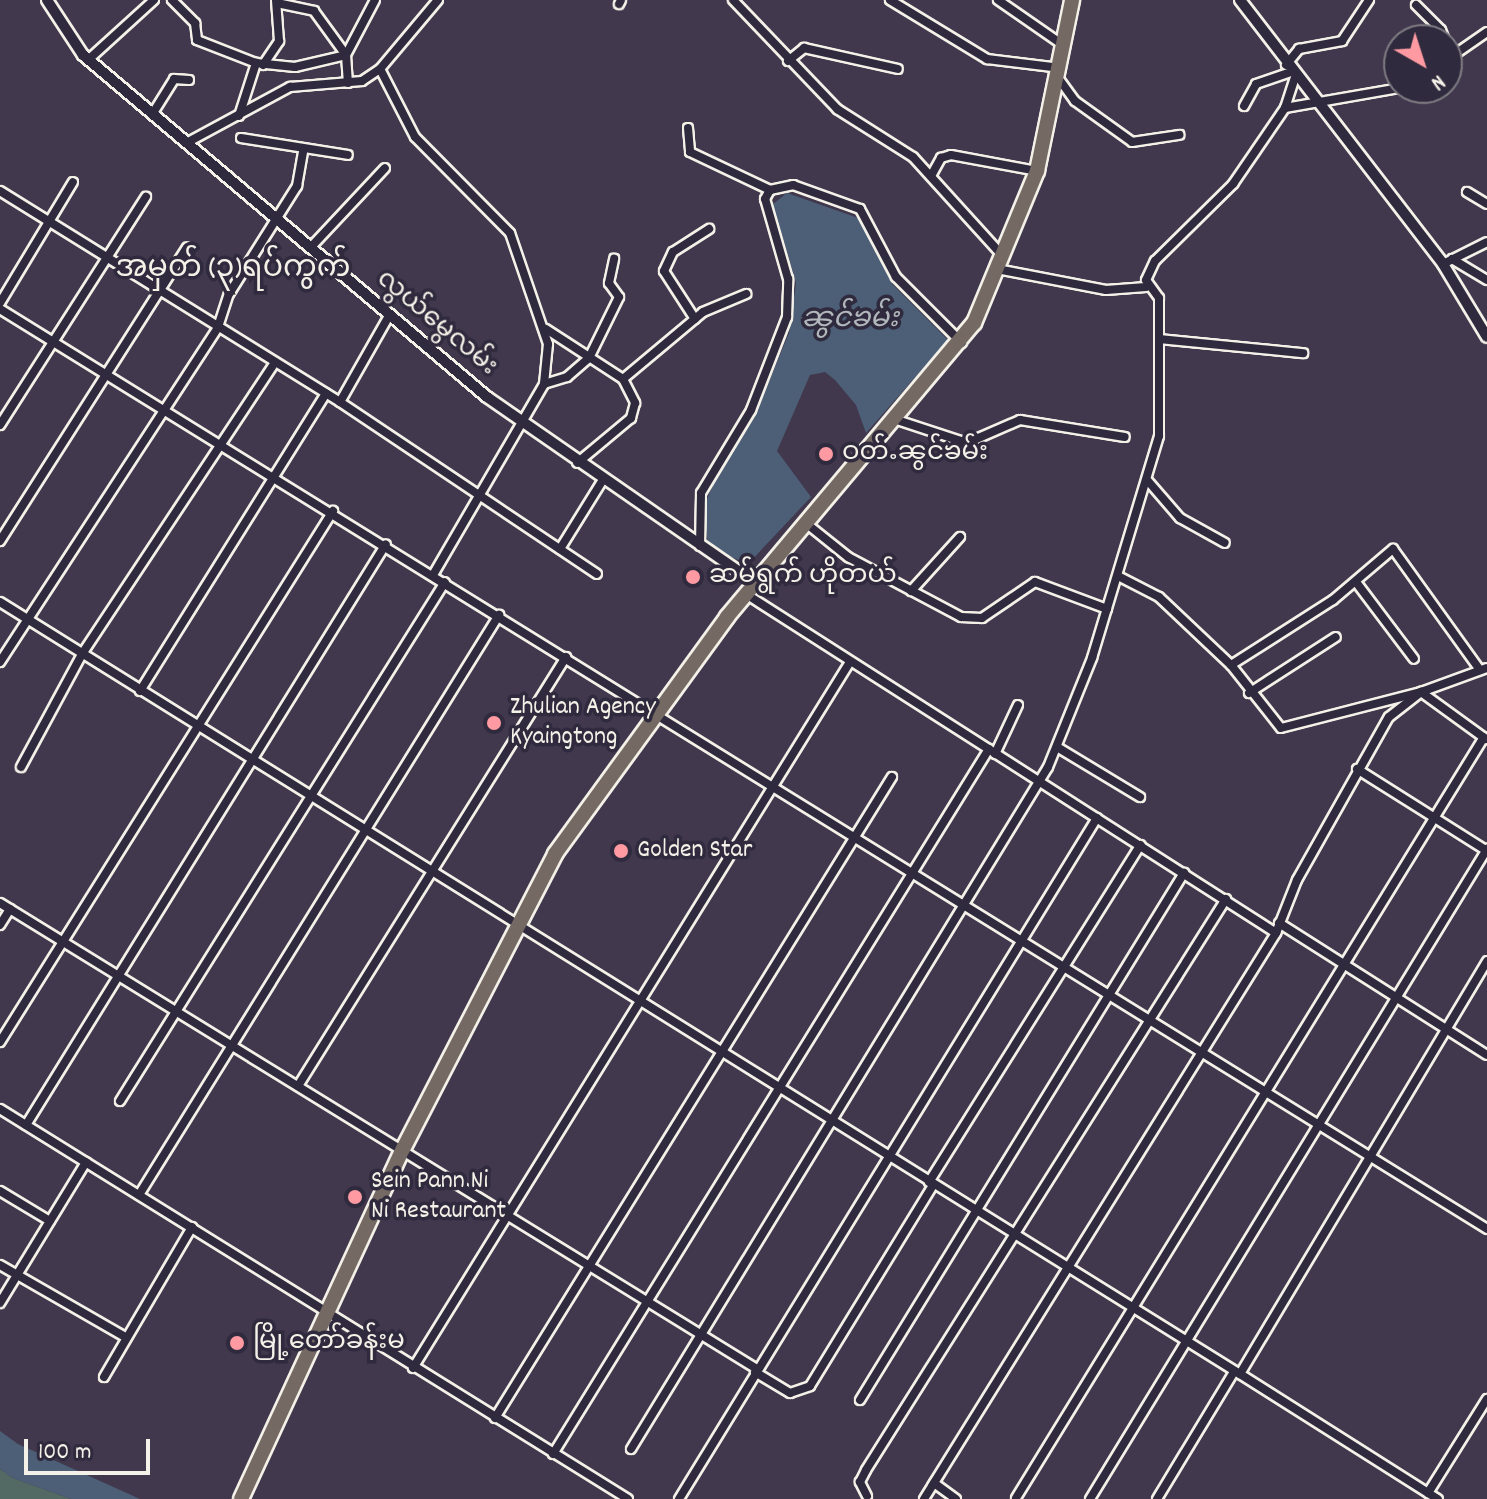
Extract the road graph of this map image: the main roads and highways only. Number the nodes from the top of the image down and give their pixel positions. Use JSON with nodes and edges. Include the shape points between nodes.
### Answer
{"nodes":[{"id":1,"x":1072,"y":0,"type":"edge"},
{"id":2,"x":241,"y":1499,"type":"edge"}],
"edges":[{"from":1,"to":2,"type":"highway","via":[[1037,171],[963,343],[751,588],[652,715],[555,854],[403,1149]]}]}
